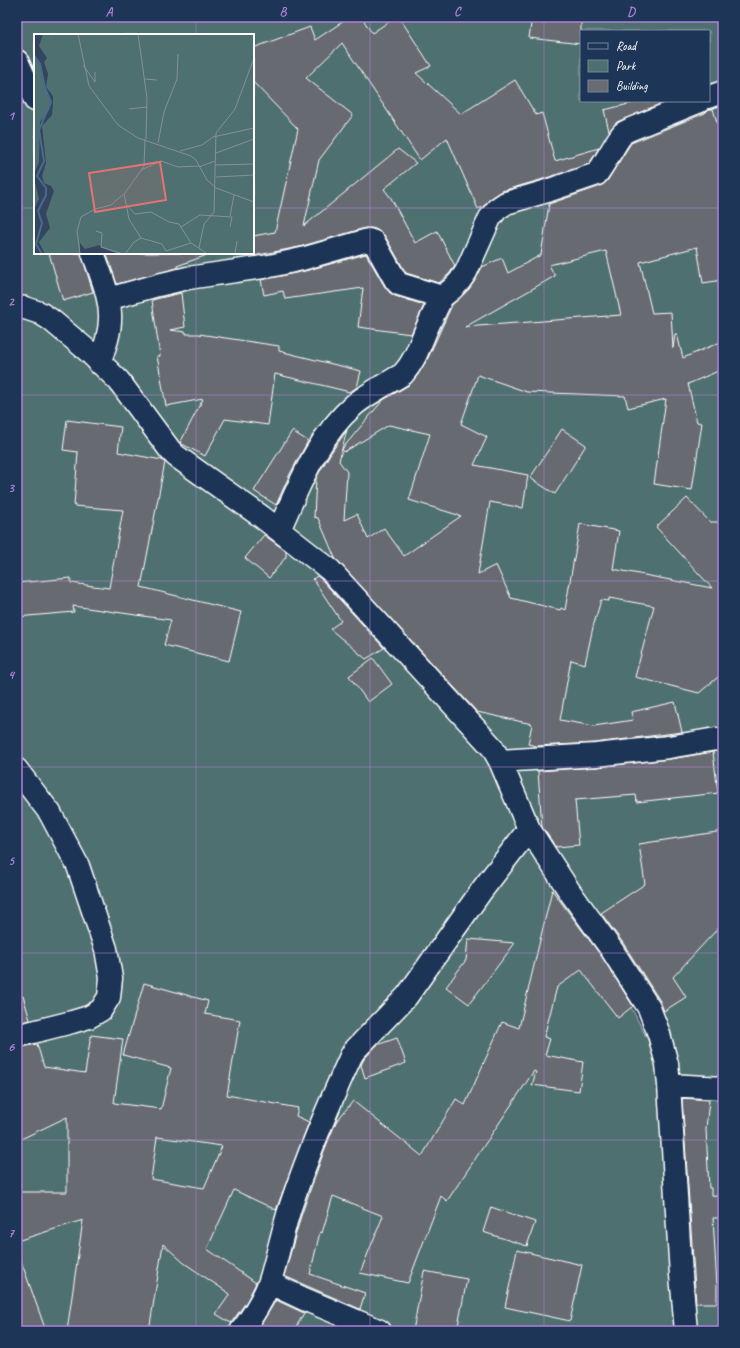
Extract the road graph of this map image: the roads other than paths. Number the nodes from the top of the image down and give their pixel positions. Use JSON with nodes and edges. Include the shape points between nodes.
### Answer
{"nodes":[{"id":1,"x":17,"y":61,"type":"edge"},
{"id":2,"x":723,"y":92,"type":"edge"},
{"id":3,"x":710,"y":97,"type":"edge"},
{"id":4,"x":34,"y":98,"type":"edge"},
{"id":5,"x":698,"y":102,"type":"edge"},
{"id":6,"x":93,"y":254,"type":"edge"},
{"id":7,"x":442,"y":297,"type":"junction"},
{"id":8,"x":108,"y":299,"type":"junction"},
{"id":9,"x":17,"y":307,"type":"edge"},
{"id":10,"x":99,"y":363,"type":"junction"},
{"id":11,"x":279,"y":530,"type":"junction"},
{"id":12,"x":721,"y":735,"type":"edge"},
{"id":13,"x":500,"y":761,"type":"junction"},
{"id":14,"x":17,"y":770,"type":"edge"},
{"id":15,"x":528,"y":829,"type":"junction"},
{"id":16,"x":17,"y":1036,"type":"edge"},
{"id":17,"x":669,"y":1085,"type":"junction"},
{"id":18,"x":723,"y":1088,"type":"edge"},
{"id":19,"x":270,"y":1283,"type":"junction"},
{"id":20,"x":241,"y":1331,"type":"edge"},
{"id":21,"x":380,"y":1331,"type":"edge"},
{"id":22,"x":686,"y":1331,"type":"edge"}],
"edges":[{"from":1,"to":4,"type":"street"},
{"from":2,"to":3,"type":"street"},
{"from":5,"to":7,"type":"street","via":[[623,133],[596,174],[506,203],[490,218],[466,272],[452,290]]},
{"from":6,"to":8,"type":"street"},
{"from":7,"to":8,"type":"street","via":[[399,284],[374,242],[365,240],[302,259],[188,278]]},
{"from":7,"to":11,"type":"street","via":[[409,367],[403,374],[355,404],[337,422],[320,446]]},
{"from":8,"to":10,"type":"street","via":[[109,330]]},
{"from":9,"to":10,"type":"street","via":[[40,313],[51,320]]},
{"from":10,"to":11,"type":"street","via":[[119,381],[176,456]]},
{"from":11,"to":13,"type":"street","via":[[330,570],[480,733]]},
{"from":12,"to":13,"type":"street","via":[[670,747]]},
{"from":13,"to":15,"type":"street"},
{"from":14,"to":16,"type":"street","via":[[50,813],[78,866],[106,949],[111,978],[109,997],[101,1010],[89,1017]]},
{"from":15,"to":17,"type":"street","via":[[612,950],[648,1008],[659,1034],[667,1064]]},
{"from":15,"to":19,"type":"street","via":[[407,996],[354,1051],[323,1118],[299,1180]]},
{"from":17,"to":18,"type":"street"},
{"from":17,"to":22,"type":"street"},
{"from":19,"to":20,"type":"street","via":[[250,1320]]},
{"from":19,"to":21,"type":"street"}]}
